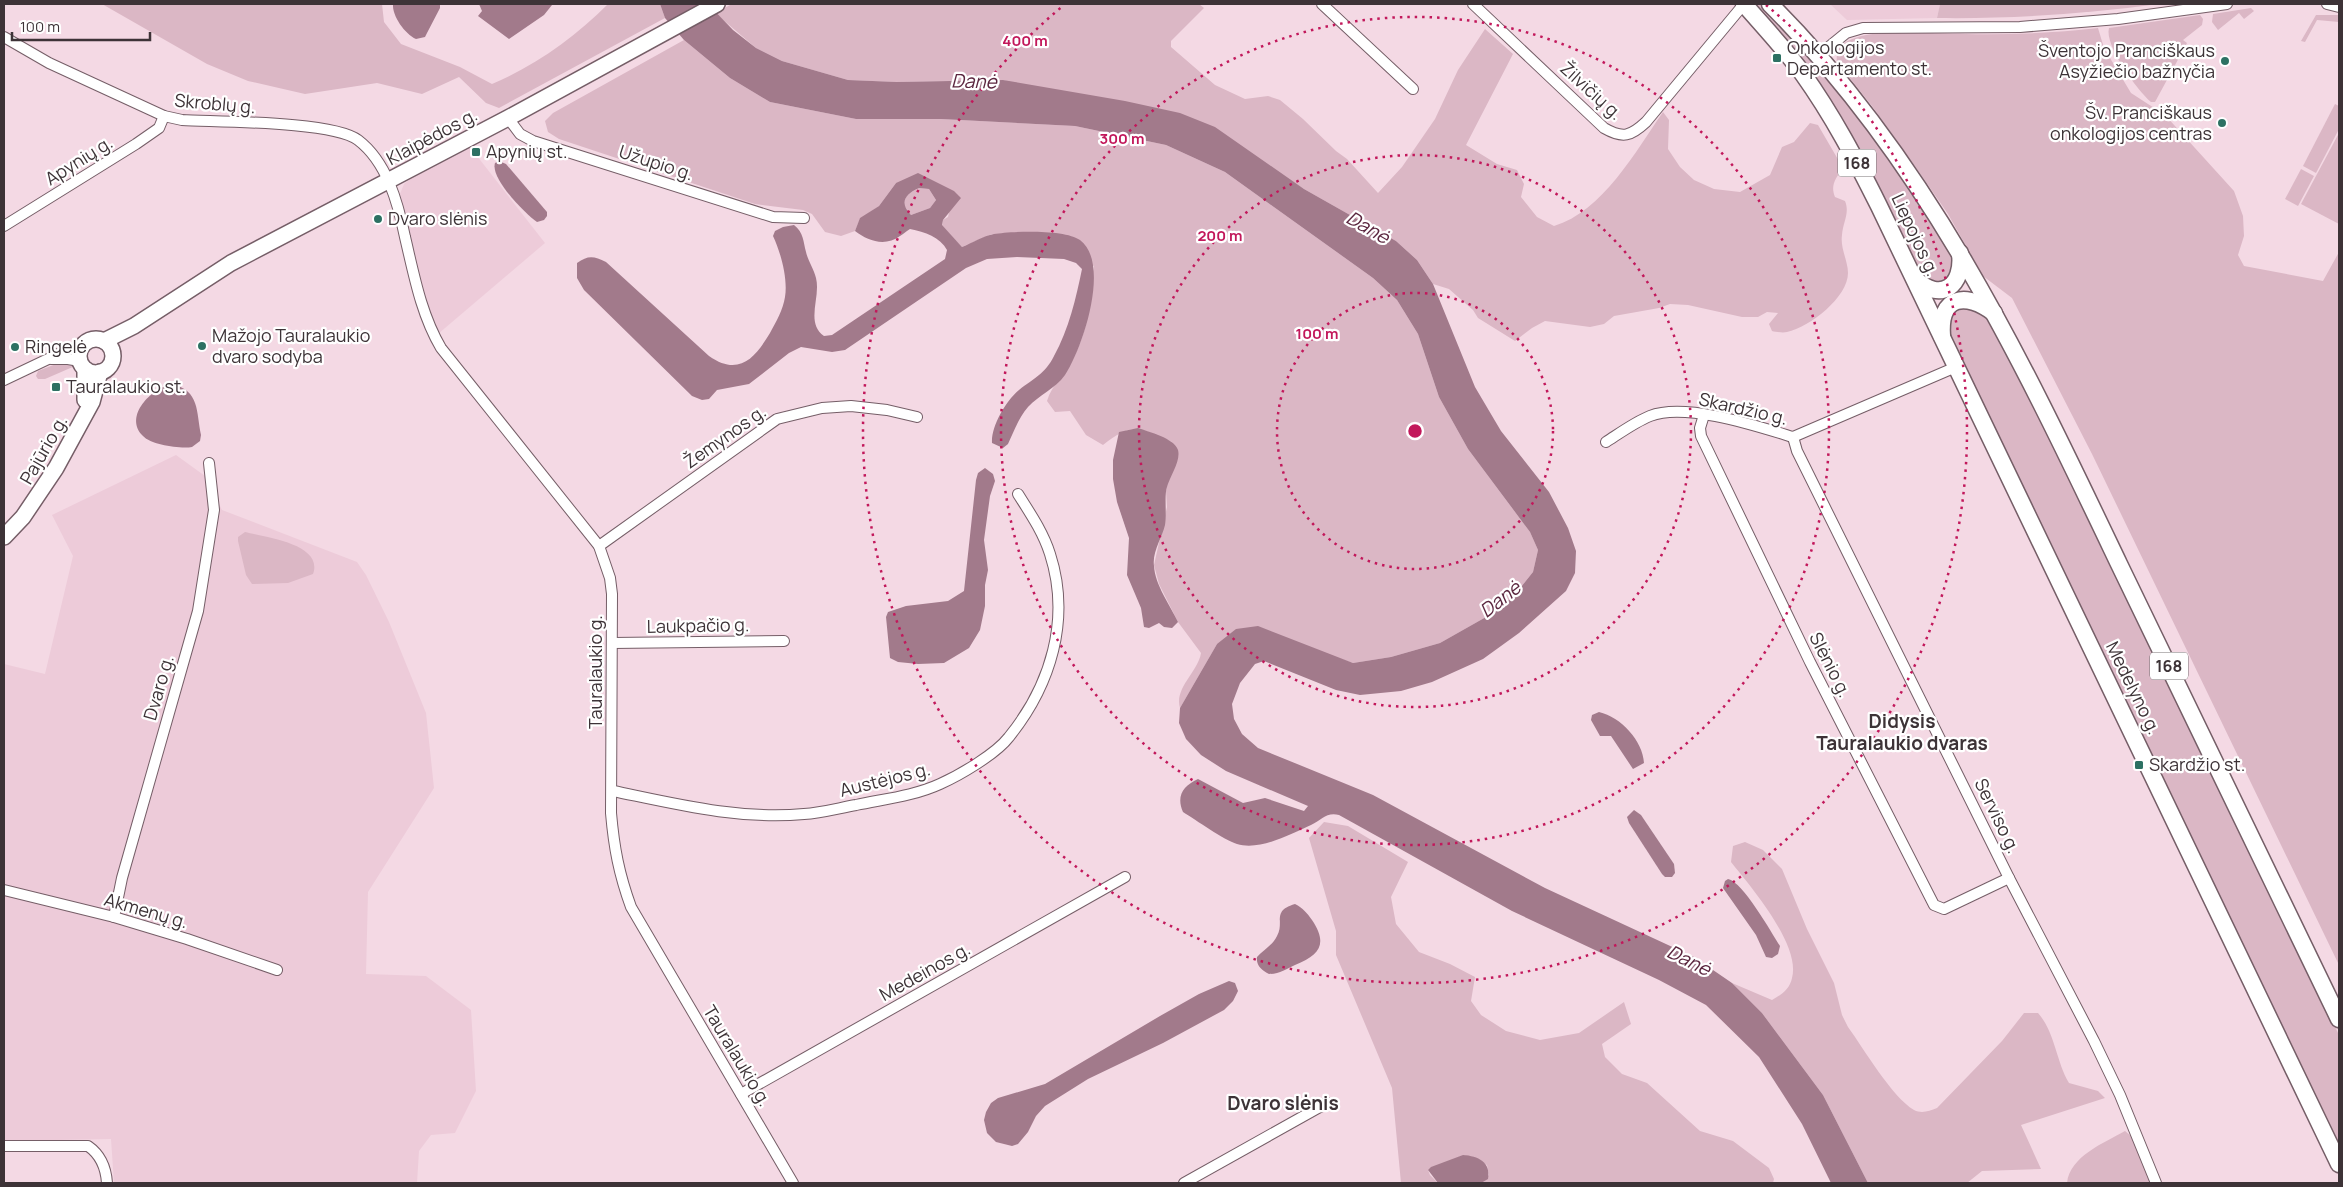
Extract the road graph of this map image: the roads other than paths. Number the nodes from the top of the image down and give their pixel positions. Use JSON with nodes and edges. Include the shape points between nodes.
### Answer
{"nodes":[{"id":1,"x":717,"y":4,"type":"edge"},
{"id":2,"x":1322,"y":4,"type":"edge"},
{"id":3,"x":1473,"y":4,"type":"edge"},
{"id":4,"x":1744,"y":4,"type":"edge"},
{"id":5,"x":1770,"y":4,"type":"edge"},
{"id":6,"x":2227,"y":4,"type":"edge"},
{"id":7,"x":2327,"y":4,"type":"edge"},
{"id":8,"x":2339,"y":7,"type":"edge"},
{"id":9,"x":4,"y":37,"type":"edge"},
{"id":10,"x":1819,"y":55,"type":"junction"},
{"id":11,"x":1413,"y":88,"type":"dead end"},
{"id":12,"x":164,"y":116,"type":"junction"},
{"id":13,"x":508,"y":118,"type":"junction"},
{"id":14,"x":388,"y":181,"type":"junction"},
{"id":15,"x":804,"y":218,"type":"dead end"},
{"id":16,"x":4,"y":226,"type":"edge"},
{"id":17,"x":1960,"y":252,"type":"junction"},
{"id":18,"x":1913,"y":278,"type":"junction"},
{"id":19,"x":164,"y":305,"type":"joint"},
{"id":20,"x":1996,"y":314,"type":"junction"},
{"id":21,"x":134,"y":326,"type":"junction"},
{"id":22,"x":1942,"y":338,"type":"junction"},
{"id":23,"x":104,"y":340,"type":"junction"},
{"id":24,"x":113,"y":354,"type":"junction"},
{"id":25,"x":87,"y":363,"type":"junction"},
{"id":26,"x":1956,"y":368,"type":"junction"},
{"id":27,"x":4,"y":380,"type":"edge"},
{"id":28,"x":1704,"y":415,"type":"junction"},
{"id":29,"x":917,"y":418,"type":"dead end"},
{"id":30,"x":1793,"y":437,"type":"junction"},
{"id":31,"x":1606,"y":442,"type":"dead end"},
{"id":32,"x":209,"y":463,"type":"dead end"},
{"id":33,"x":1018,"y":494,"type":"dead end"},
{"id":34,"x":4,"y":524,"type":"edge"},
{"id":35,"x":4,"y":537,"type":"edge"},
{"id":36,"x":599,"y":546,"type":"junction"},
{"id":37,"x":784,"y":641,"type":"dead end"},
{"id":38,"x":612,"y":643,"type":"junction"},
{"id":39,"x":613,"y":791,"type":"junction"},
{"id":40,"x":1125,"y":877,"type":"dead end"},
{"id":41,"x":2009,"y":878,"type":"junction"},
{"id":42,"x":4,"y":890,"type":"edge"},
{"id":43,"x":114,"y":917,"type":"junction"},
{"id":44,"x":276,"y":970,"type":"dead end"},
{"id":45,"x":2339,"y":1019,"type":"edge"},
{"id":46,"x":741,"y":1094,"type":"junction"},
{"id":47,"x":1327,"y":1103,"type":"dead end"},
{"id":48,"x":4,"y":1146,"type":"edge"},
{"id":49,"x":2339,"y":1164,"type":"edge"},
{"id":50,"x":107,"y":1183,"type":"edge"},
{"id":51,"x":793,"y":1183,"type":"edge"},
{"id":52,"x":1184,"y":1183,"type":"edge"},
{"id":53,"x":2156,"y":1183,"type":"edge"}],
"edges":[{"from":1,"to":13,"type":"main road","name":"Klaipėdos g."},
{"from":2,"to":11,"type":"street"},
{"from":3,"to":4,"type":"street","name":"Žilvičių g.","via":[[1604,128],[1616,135],[1627,135],[1646,122]]},
{"from":4,"to":18,"type":"main road","name":"Liepojos g.","number":"168","via":[[1802,73],[1824,105],[1867,181]]},
{"from":5,"to":10,"type":"main road","name":"Liepojos g.","number":"168"},
{"from":6,"to":10,"type":"street","via":[[2118,19],[2020,26],[1863,28],[1846,33]]},
{"from":7,"to":8,"type":"street"},
{"from":9,"to":12,"type":"street","name":"Skroblų g.","via":[[49,63]]},
{"from":10,"to":17,"type":"main road","name":"Liepojos g.","number":"168","via":[[1888,142]]},
{"from":12,"to":14,"type":"street","name":"Skroblų g.","via":[[339,131],[359,140]]},
{"from":12,"to":16,"type":"street","name":"Apynių g.","via":[[158,128],[136,144]]},
{"from":13,"to":14,"type":"main road","name":"Klaipėdos g."},
{"from":13,"to":15,"type":"street","name":"Užupio g.","via":[[520,134],[533,141],[773,217]]},
{"from":14,"to":19,"type":"main road","name":"Klaipėdos g.","via":[[231,263]]},
{"from":14,"to":36,"type":"street","name":"Tauralaukio g.","via":[[397,200],[426,318],[441,348]]},
{"from":17,"to":18,"type":"main road","via":[[1962,267],[1957,281],[1949,288],[1938,291],[1926,289]]},
{"from":17,"to":20,"type":"main road","name":"Liepojos g.","number":"168"},
{"from":18,"to":22,"type":"main road","name":"Liepojos g.","number":"168"},
{"from":19,"to":21,"type":"main road","name":"Pajūrio g."},
{"from":20,"to":22,"type":"main road","via":[[1968,299],[1954,302],[1941,322]]},
{"from":20,"to":45,"type":"main road","number":"168"},
{"from":21,"to":23,"type":"main road","name":"Pajūrio g."},
{"from":21,"to":24,"type":"main road","name":"Pajūrio g."},
{"from":22,"to":26,"type":"main road","name":"Medelyno g.","number":"168"},
{"from":23,"to":24,"type":"main road"},
{"from":23,"to":25,"type":"main road","name":"Pajūrio g.","via":[[94,339]]},
{"from":24,"to":25,"type":"main road","name":"Pajūrio g.","via":[[109,367]]},
{"from":25,"to":27,"type":"street","via":[[67,350]]},
{"from":25,"to":34,"type":"main road","name":"Pajūrio g.","via":[[87,384],[81,410],[44,474]]},
{"from":25,"to":35,"type":"main road","name":"Pajūrio g.","via":[[92,402],[56,468],[24,517]]},
{"from":26,"to":30,"type":"street","name":"Skardžio g."},
{"from":26,"to":49,"type":"main road","name":"Medelyno g.","number":"168"},
{"from":28,"to":30,"type":"street","name":"Skardžio g.","via":[[1752,424]]},
{"from":28,"to":31,"type":"street","name":"Skardžio g.","via":[[1683,411],[1650,416]]},
{"from":28,"to":41,"type":"street","name":"Slėnio g.","via":[[1701,436],[1810,662],[1934,905],[1944,909]]},
{"from":29,"to":36,"type":"street","name":"Žemynos g.","via":[[887,410],[851,406],[822,408],[777,419]]},
{"from":30,"to":41,"type":"street","name":"Serviso g.","via":[[1797,451]]},
{"from":32,"to":43,"type":"street","name":"Dvaro g.","via":[[214,510],[198,611],[122,878]]},
{"from":33,"to":39,"type":"street","name":"Austėjos g.","via":[[1042,533],[1050,555],[1060,608],[1048,672],[1034,702],[1008,739],[991,752],[941,784],[917,793],[805,814],[742,815]]},
{"from":36,"to":38,"type":"street","name":"Tauralaukio g.","via":[[610,578]]},
{"from":37,"to":38,"type":"street","name":"Laukpačio g."},
{"from":38,"to":39,"type":"street","name":"Tauralaukio g."},
{"from":39,"to":46,"type":"street","name":"Tauralaukio g.","via":[[614,849],[631,907]]},
{"from":40,"to":46,"type":"street","name":"Medeinos g."},
{"from":41,"to":53,"type":"street","name":"Serviso g.","via":[[2120,1096]]},
{"from":42,"to":43,"type":"street","name":"Akmenų g."},
{"from":43,"to":44,"type":"street","name":"Akmenų g."},
{"from":46,"to":51,"type":"street","name":"Tauralaukio g."},
{"from":47,"to":52,"type":"street"},
{"from":48,"to":50,"type":"street","via":[[83,1144],[98,1156]]}]}
